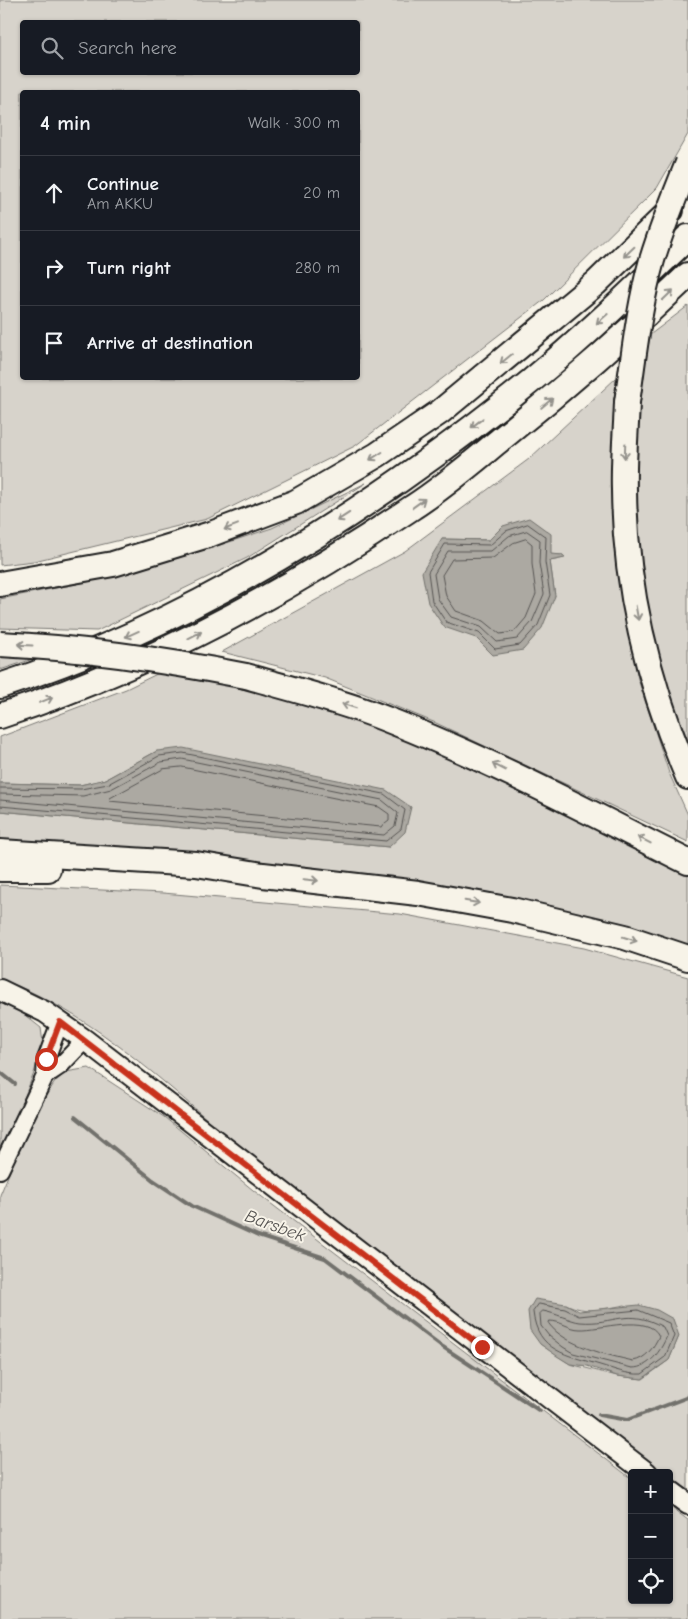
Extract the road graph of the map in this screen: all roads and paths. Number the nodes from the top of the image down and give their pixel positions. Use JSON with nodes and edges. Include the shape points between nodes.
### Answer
{"nodes":[{"id":1,"x":688,"y":163,"type":"edge"},
{"id":2,"x":688,"y":193,"type":"edge"},
{"id":3,"x":688,"y":238,"type":"edge"},
{"id":4,"x":688,"y":275,"type":"edge"},
{"id":5,"x":0,"y":584,"type":"edge"},
{"id":6,"x":0,"y":644,"type":"edge"},
{"id":7,"x":0,"y":686,"type":"edge"},
{"id":8,"x":0,"y":716,"type":"edge"},
{"id":9,"x":688,"y":778,"type":"edge"},
{"id":10,"x":0,"y":852,"type":"edge"},
{"id":11,"x":688,"y":862,"type":"edge"},
{"id":12,"x":0,"y":869,"type":"edge"},
{"id":13,"x":263,"y":875,"type":"junction"},
{"id":14,"x":688,"y":958,"type":"edge"},
{"id":15,"x":0,"y":990,"type":"edge"},
{"id":16,"x":60,"y":1022,"type":"junction"},
{"id":17,"x":85,"y":1040,"type":"junction"},
{"id":18,"x":44,"y":1076,"type":"junction"},
{"id":19,"x":0,"y":1170,"type":"edge"},
{"id":20,"x":642,"y":1469,"type":"edge"},
{"id":21,"x":673,"y":1493,"type":"edge"},
{"id":22,"x":688,"y":1504,"type":"edge"}],
"edges":[{"from":1,"to":9,"type":"highway","one_way":true,"bridge":true,"via":[[652,260],[639,319],[627,402],[624,490],[628,565],[643,651],[668,730]]},
{"from":2,"to":5,"type":"highway","one_way":true,"via":[[596,283],[455,400],[377,455],[312,493],[211,534],[113,564]]},
{"from":3,"to":7,"type":"highway","one_way":true,"via":[[532,380],[459,437],[351,512],[263,565],[141,630],[75,659]]},
{"from":8,"to":4,"type":"highway","one_way":true,"via":[[85,684],[178,643],[303,575],[414,507],[547,402],[633,329]]},
{"from":11,"to":6,"type":"highway","one_way":true,"bridge":true,"via":[[489,762],[390,720],[319,697],[246,676],[120,654]]},
{"from":10,"to":13,"type":"highway","via":[[196,864]]},
{"from":12,"to":13,"type":"highway","via":[[194,876]]},
{"from":13,"to":14,"type":"highway","one_way":true,"via":[[386,888],[512,910],[625,937]]},
{"from":15,"to":16,"type":"main road"},
{"from":16,"to":17,"type":"main road"},
{"from":16,"to":18,"type":"street","via":[[46,1059]]},
{"from":17,"to":18,"type":"street","via":[[60,1066]]},
{"from":17,"to":20,"type":"main road"},
{"from":18,"to":19,"type":"street"},
{"from":21,"to":22,"type":"main road"}]}
